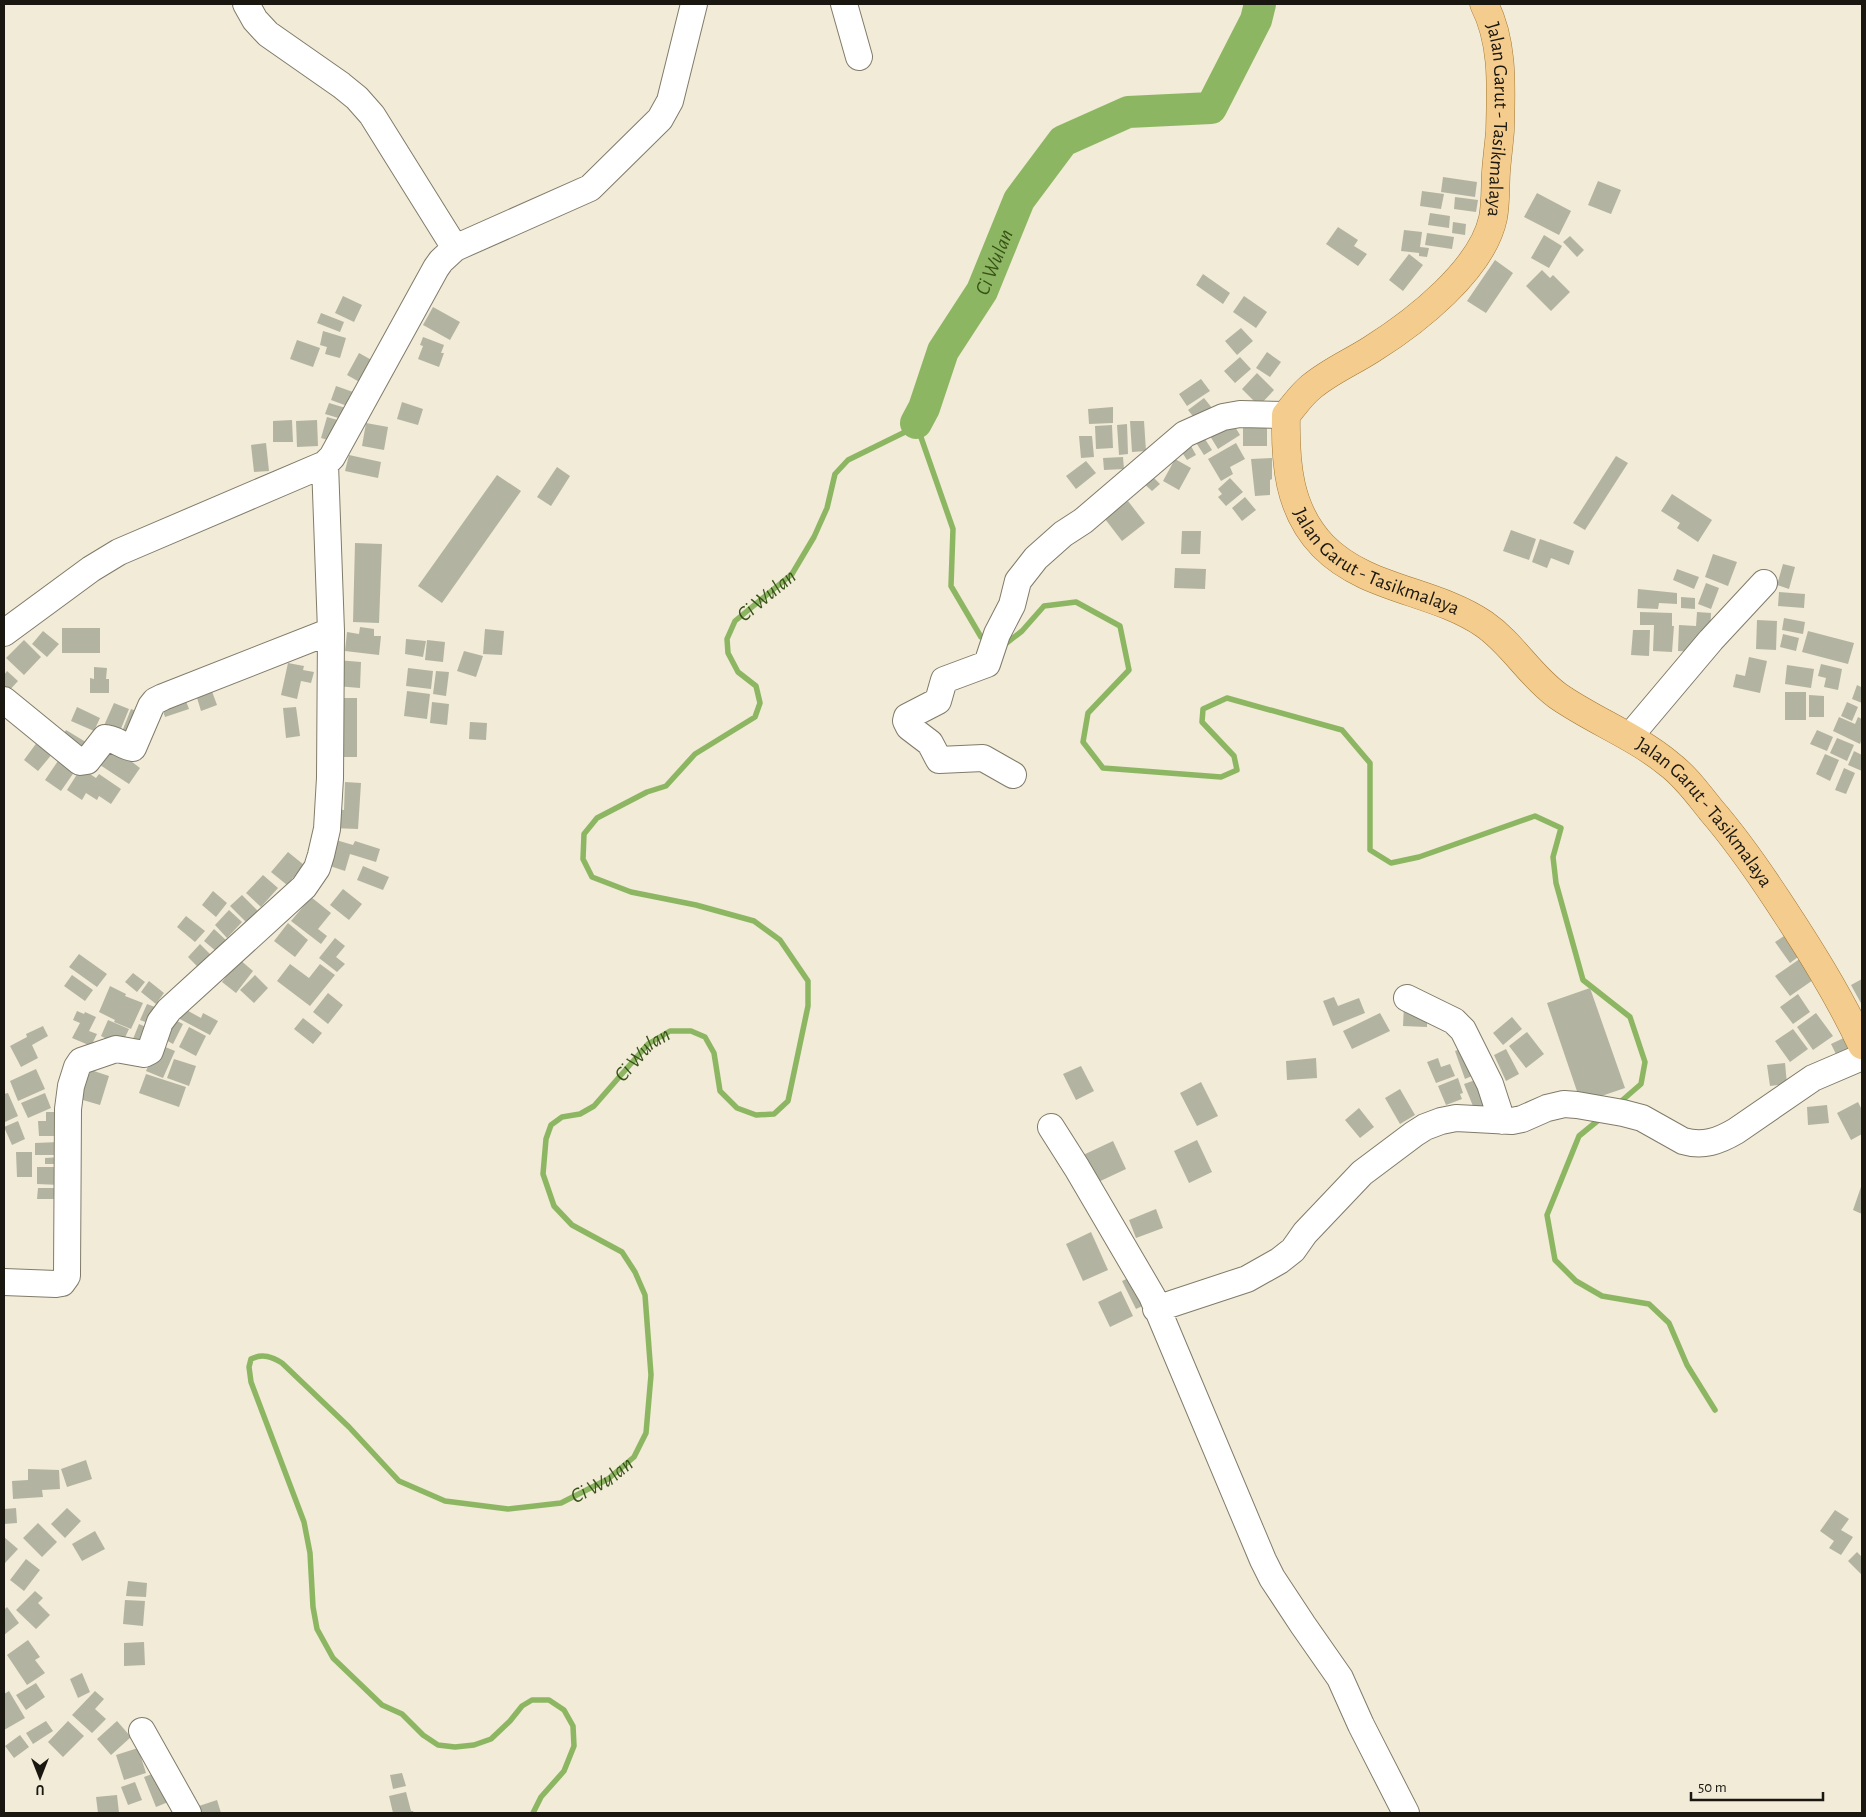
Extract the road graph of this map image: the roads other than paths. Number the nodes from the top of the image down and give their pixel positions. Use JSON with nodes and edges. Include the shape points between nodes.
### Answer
{"nodes":[{"id":1,"x":246,"y":4,"type":"edge"},
{"id":2,"x":694,"y":4,"type":"edge"},
{"id":3,"x":844,"y":4,"type":"edge"},
{"id":4,"x":1484,"y":4,"type":"edge"},
{"id":5,"x":859,"y":57,"type":"dead end"},
{"id":6,"x":454,"y":248,"type":"junction"},
{"id":7,"x":1286,"y":415,"type":"junction"},
{"id":8,"x":325,"y":464,"type":"junction"},
{"id":9,"x":1764,"y":583,"type":"dead end"},
{"id":10,"x":331,"y":631,"type":"junction"},
{"id":11,"x":4,"y":633,"type":"edge"},
{"id":12,"x":4,"y":700,"type":"edge"},
{"id":13,"x":1630,"y":736,"type":"junction"},
{"id":14,"x":1013,"y":776,"type":"dead end"},
{"id":15,"x":1407,"y":998,"type":"dead end"},
{"id":16,"x":1861,"y":1042,"type":"edge"},
{"id":17,"x":1502,"y":1121,"type":"junction"},
{"id":18,"x":1051,"y":1127,"type":"dead end"},
{"id":19,"x":4,"y":1282,"type":"edge"},
{"id":20,"x":1156,"y":1309,"type":"junction"},
{"id":21,"x":142,"y":1731,"type":"dead end"},
{"id":22,"x":188,"y":1813,"type":"edge"},
{"id":23,"x":1406,"y":1813,"type":"edge"}],
"edges":[{"from":1,"to":6,"type":"street","via":[[260,27],[341,85],[372,115]]},
{"from":2,"to":6,"type":"street","via":[[670,101],[660,119],[590,188]]},
{"from":3,"to":5,"type":"street"},
{"from":4,"to":7,"type":"main road","name":"Jalan Garut - Tasikmalaya","via":[[1496,36],[1501,89],[1493,218],[1484,240],[1450,287],[1419,317],[1309,388]]},
{"from":6,"to":8,"type":"street","via":[[436,268],[332,457]]},
{"from":7,"to":13,"type":"main road","name":"Jalan Garut - Tasikmalaya","via":[[1289,481],[1304,519],[1322,545],[1364,574],[1464,612],[1511,646],[1537,678],[1558,696]]},
{"from":7,"to":14,"type":"street","via":[[1223,417],[1173,443],[1036,558],[1018,582],[1012,605],[987,664],[944,680],[938,700],[910,714],[906,721],[909,727],[930,742],[939,760],[983,758]]},
{"from":8,"to":10,"type":"street"},
{"from":8,"to":11,"type":"street","via":[[119,552]]},
{"from":9,"to":13,"type":"street"},
{"from":10,"to":12,"type":"street","via":[[155,701],[133,748],[105,738],[84,762]]},
{"from":10,"to":19,"type":"street","via":[[327,829],[317,868],[304,888],[169,1010],[160,1022],[150,1052],[144,1054],[116,1049],[83,1059],[79,1064],[71,1086],[68,1109],[68,1276],[56,1284]]},
{"from":13,"to":16,"type":"main road","name":"Jalan Garut - Tasikmalaya","via":[[1686,779],[1731,833],[1794,923]]},
{"from":15,"to":17,"type":"street","via":[[1454,1021],[1464,1030],[1490,1084]]},
{"from":16,"to":17,"type":"street","via":[[1736,1130],[1706,1144],[1683,1141],[1642,1118],[1564,1104],[1522,1119]]},
{"from":17,"to":20,"type":"street","via":[[1456,1118],[1425,1127],[1362,1173],[1280,1261],[1247,1279]]},
{"from":18,"to":20,"type":"street","via":[[1152,1296]]},
{"from":20,"to":23,"type":"street","via":[[1263,1560],[1340,1678]]},
{"from":21,"to":22,"type":"street"}]}
